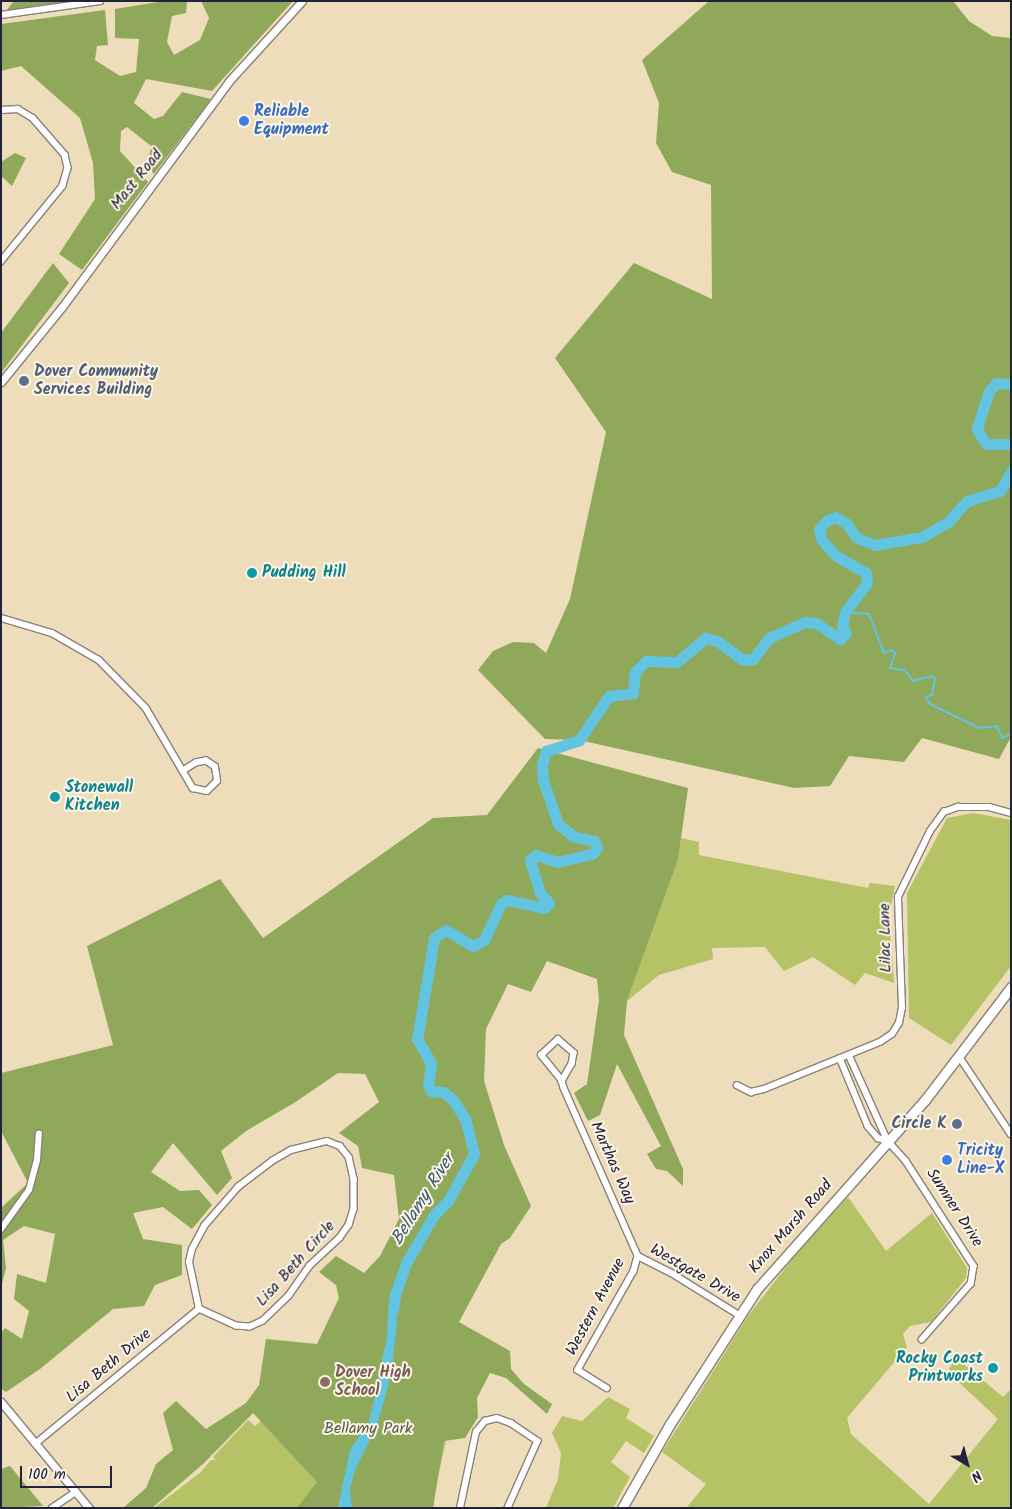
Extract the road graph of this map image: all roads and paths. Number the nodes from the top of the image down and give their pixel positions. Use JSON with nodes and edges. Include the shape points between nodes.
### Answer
{"nodes":[{"id":1,"x":100,"y":1,"type":"edge"},
{"id":2,"x":302,"y":1,"type":"edge"},
{"id":3,"x":1,"y":14,"type":"edge"},
{"id":4,"x":1,"y":110,"type":"edge"},
{"id":5,"x":1,"y":262,"type":"edge"},
{"id":6,"x":1,"y":382,"type":"edge"},
{"id":7,"x":1,"y":618,"type":"edge"},
{"id":8,"x":183,"y":771,"type":"junction"},
{"id":9,"x":1011,"y":813,"type":"edge"},
{"id":10,"x":1011,"y":987,"type":"edge"},
{"id":11,"x":849,"y":1055,"type":"junction"},
{"id":12,"x":959,"y":1056,"type":"junction"},
{"id":13,"x":840,"y":1058,"type":"junction"},
{"id":14,"x":562,"y":1081,"type":"junction"},
{"id":15,"x":738,"y":1086,"type":"dead end"},
{"id":16,"x":39,"y":1134,"type":"dead end"},
{"id":17,"x":1011,"y":1134,"type":"edge"},
{"id":18,"x":888,"y":1141,"type":"junction"},
{"id":19,"x":1,"y":1228,"type":"edge"},
{"id":20,"x":638,"y":1256,"type":"junction"},
{"id":21,"x":199,"y":1309,"type":"junction"},
{"id":22,"x":739,"y":1316,"type":"junction"},
{"id":23,"x":922,"y":1340,"type":"dead end"},
{"id":24,"x":607,"y":1388,"type":"dead end"},
{"id":25,"x":1,"y":1402,"type":"edge"},
{"id":26,"x":35,"y":1444,"type":"junction"},
{"id":27,"x":76,"y":1492,"type":"junction"},
{"id":28,"x":52,"y":1508,"type":"edge"},
{"id":29,"x":89,"y":1508,"type":"edge"},
{"id":30,"x":460,"y":1508,"type":"edge"},
{"id":31,"x":508,"y":1508,"type":"edge"},
{"id":32,"x":622,"y":1508,"type":"edge"}],
"edges":[{"from":1,"to":3,"type":"street"},
{"from":2,"to":6,"type":"street","name":"Mast Road","via":[[229,80],[62,307]]},
{"from":4,"to":5,"type":"street","via":[[18,109],[33,118],[65,155],[68,168],[63,186]]},
{"from":7,"to":8,"type":"street","via":[[52,633],[99,660],[146,708]]},
{"from":8,"to":8,"type":"street","via":[[197,790],[211,789],[218,781],[215,767],[206,762],[196,763]]},
{"from":9,"to":11,"type":"street","name":"Lilac Lane","via":[[989,807],[966,806],[950,809],[936,821],[898,897],[902,1008],[899,1023],[887,1039]]},
{"from":10,"to":12,"type":"main road","name":"Knox Marsh Road"},
{"from":11,"to":13,"type":"street","name":"Lilac Lane"},
{"from":11,"to":18,"type":"street"},
{"from":12,"to":17,"type":"street"},
{"from":12,"to":18,"type":"main road","name":"Knox Marsh Road"},
{"from":13,"to":15,"type":"street","name":"Lilac Lane","via":[[757,1091],[746,1091]]},
{"from":13,"to":18,"type":"street","via":[[868,1126],[878,1138]]},
{"from":14,"to":14,"type":"street","name":"Marthas Way","via":[[574,1053],[558,1039],[541,1054]]},
{"from":14,"to":20,"type":"street","name":"Marthas Way"},
{"from":16,"to":19,"type":"street","via":[[37,1160],[29,1190]]},
{"from":18,"to":22,"type":"main road","name":"Knox Marsh Road","via":[[774,1267]]},
{"from":18,"to":23,"type":"street","name":"Sumner Drive","via":[[906,1161],[975,1269],[971,1284]]},
{"from":20,"to":22,"type":"street","name":"Westgate Drive","via":[[670,1272]]},
{"from":20,"to":24,"type":"street","name":"Western Avenue","via":[[634,1271],[578,1370]]},
{"from":21,"to":21,"type":"street","name":"Lisa Beth Circle","via":[[236,1326],[250,1327],[263,1321],[289,1296],[314,1261],[340,1238],[349,1225],[354,1194],[352,1164],[340,1146],[326,1141],[291,1150],[255,1174],[228,1198],[204,1226],[192,1249],[191,1276]]},
{"from":21,"to":26,"type":"street","name":"Lisa Beth Drive"},
{"from":22,"to":32,"type":"main road","name":"Knox Marsh Road"},
{"from":25,"to":26,"type":"street"},
{"from":26,"to":27,"type":"street"},
{"from":27,"to":28,"type":"street"},
{"from":27,"to":29,"type":"street"},
{"from":30,"to":31,"type":"street","via":[[473,1439],[480,1425],[490,1419],[505,1420],[538,1442]]}]}
